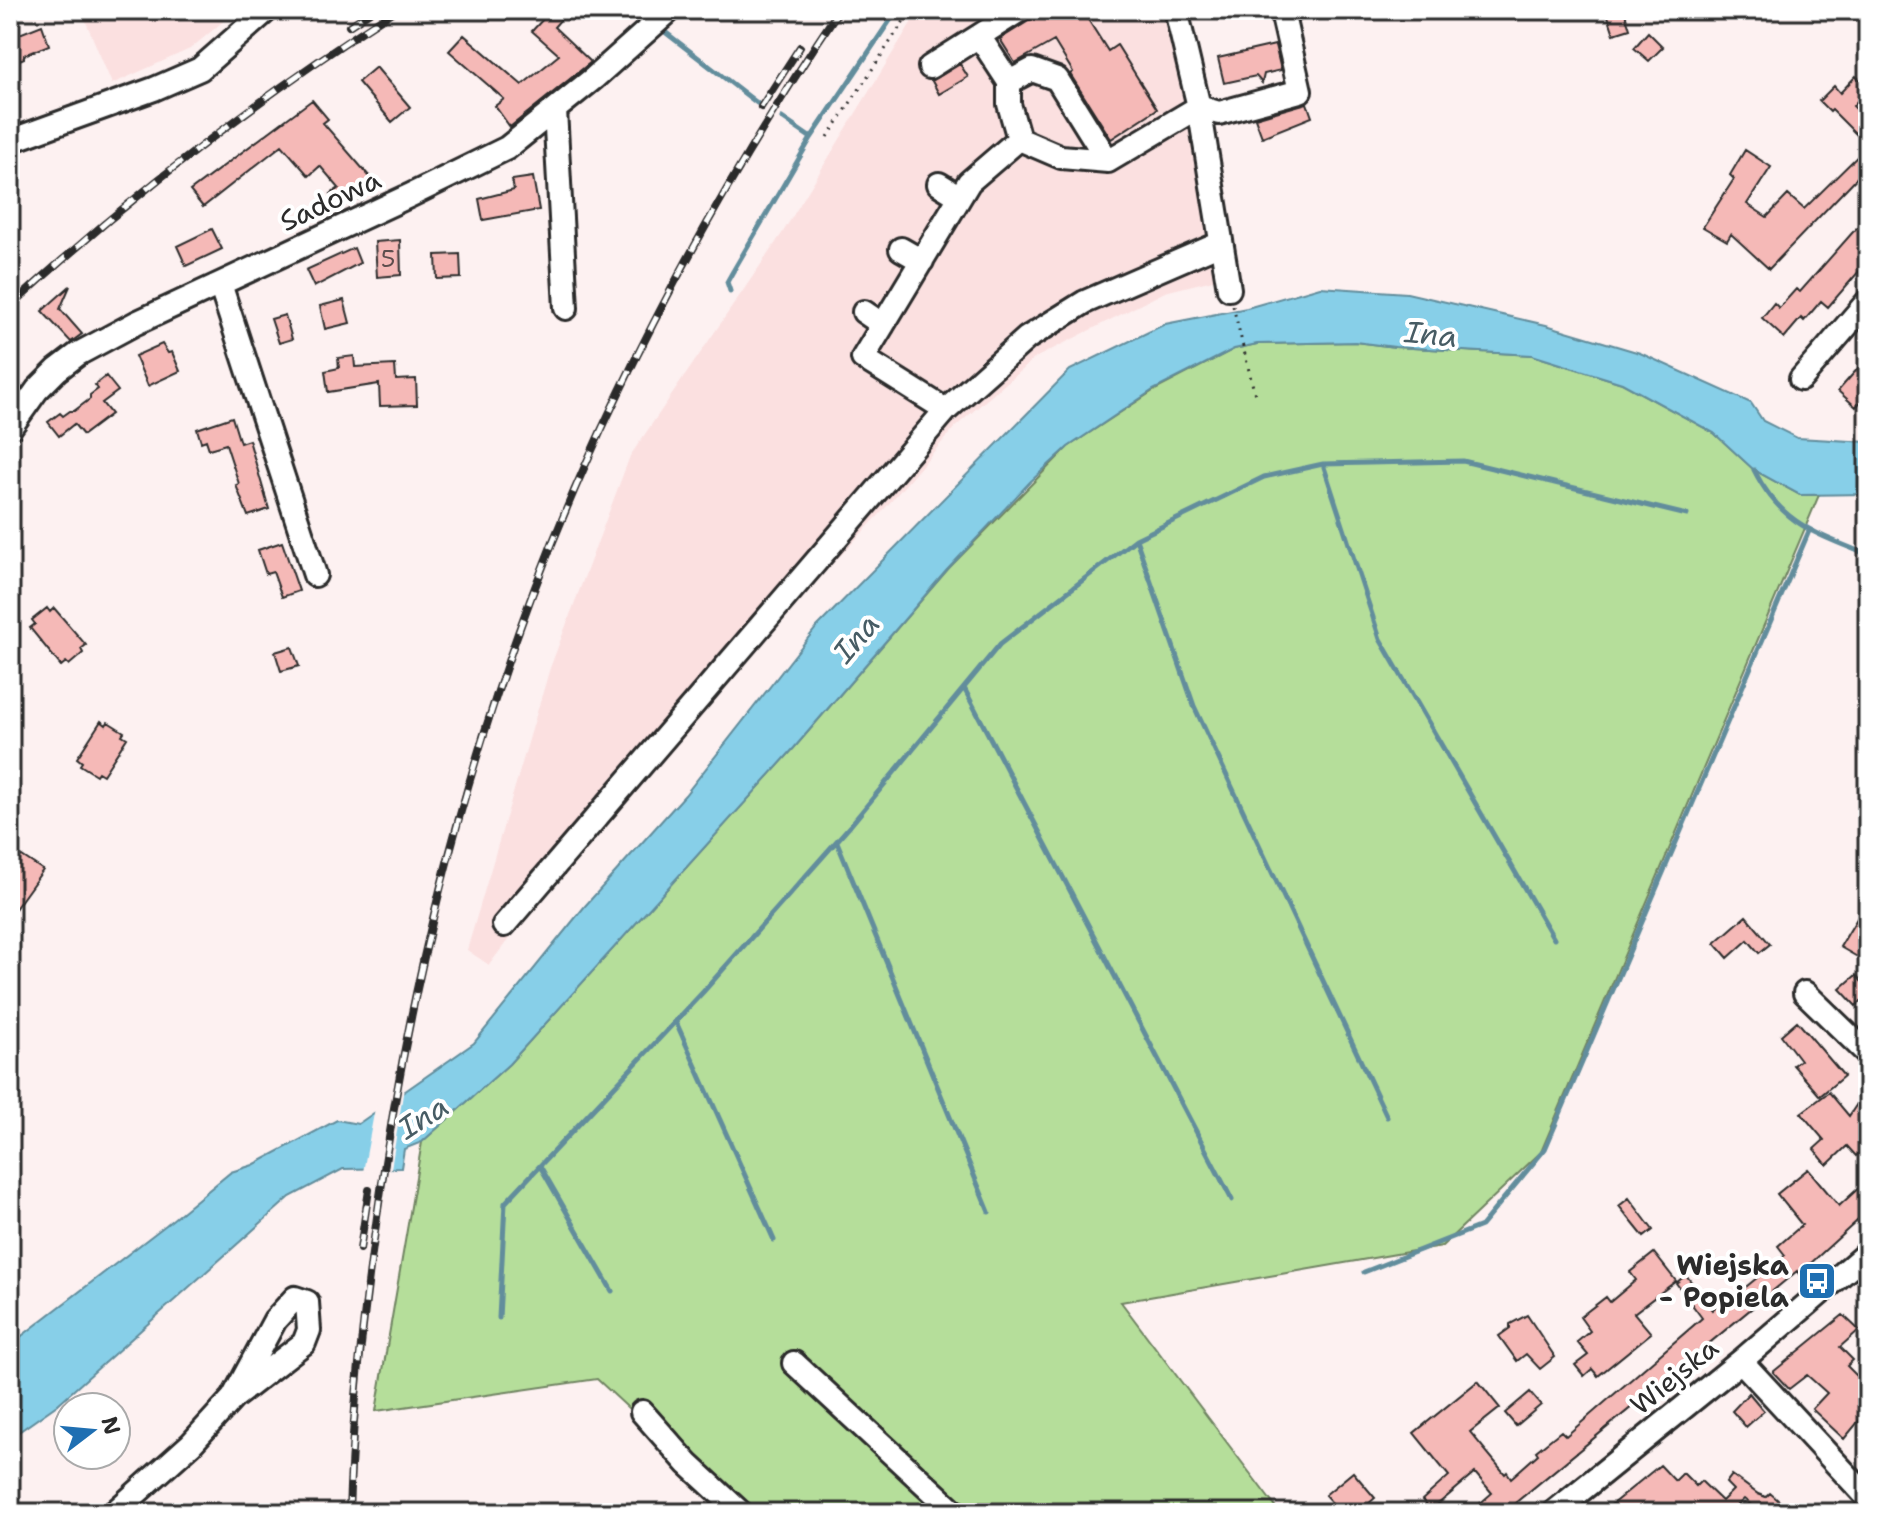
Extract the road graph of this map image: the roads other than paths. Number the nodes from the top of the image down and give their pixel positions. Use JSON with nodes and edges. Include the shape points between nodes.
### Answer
{"nodes":[{"id":1,"x":670,"y":10,"type":"edge"},
{"id":2,"x":1020,"y":10,"type":"edge"},
{"id":3,"x":1176,"y":10,"type":"edge"},
{"id":4,"x":1293,"y":10,"type":"edge"},
{"id":5,"x":261,"y":12,"type":"edge"},
{"id":6,"x":979,"y":36,"type":"junction"},
{"id":7,"x":930,"y":67,"type":"dead end"},
{"id":8,"x":1009,"y":82,"type":"junction"},
{"id":9,"x":1199,"y":107,"type":"junction"},
{"id":10,"x":555,"y":110,"type":"junction"},
{"id":11,"x":1019,"y":139,"type":"junction"},
{"id":12,"x":10,"y":141,"type":"edge"},
{"id":13,"x":1108,"y":161,"type":"junction"},
{"id":14,"x":939,"y":184,"type":"dead end"},
{"id":15,"x":960,"y":197,"type":"junction"},
{"id":16,"x":1221,"y":243,"type":"junction"},
{"id":17,"x":901,"y":249,"type":"dead end"},
{"id":18,"x":922,"y":261,"type":"junction"},
{"id":19,"x":220,"y":284,"type":"junction"},
{"id":20,"x":1229,"y":289,"type":"road end"},
{"id":21,"x":1868,"y":301,"type":"edge"},
{"id":22,"x":566,"y":308,"type":"dead end"},
{"id":23,"x":864,"y":312,"type":"dead end"},
{"id":24,"x":883,"y":325,"type":"junction"},
{"id":25,"x":1801,"y":379,"type":"dead end"},
{"id":26,"x":946,"y":410,"type":"junction"},
{"id":27,"x":10,"y":428,"type":"edge"},
{"id":28,"x":315,"y":575,"type":"dead end"},
{"id":29,"x":504,"y":925,"type":"dead end"},
{"id":30,"x":1805,"y":993,"type":"dead end"},
{"id":31,"x":1868,"y":1054,"type":"edge"},
{"id":32,"x":1868,"y":1252,"type":"edge"},
{"id":33,"x":1741,"y":1361,"type":"junction"},
{"id":34,"x":794,"y":1363,"type":"dead end"},
{"id":35,"x":233,"y":1398,"type":"dead end"},
{"id":36,"x":642,"y":1412,"type":"dead end"},
{"id":37,"x":1868,"y":1498,"type":"edge"},
{"id":38,"x":114,"y":1513,"type":"edge"},
{"id":39,"x":741,"y":1513,"type":"edge"},
{"id":40,"x":956,"y":1513,"type":"edge"},
{"id":41,"x":1553,"y":1513,"type":"edge"}],
"edges":[{"from":1,"to":10,"type":"street","name":"Sadowa"},
{"from":2,"to":6,"type":"street"},
{"from":3,"to":9,"type":"street"},
{"from":4,"to":9,"type":"street","via":[[1283,16],[1300,91],[1219,113]]},
{"from":5,"to":12,"type":"street","via":[[200,69]]},
{"from":6,"to":7,"type":"street"},
{"from":6,"to":8,"type":"street"},
{"from":8,"to":11,"type":"street"},
{"from":8,"to":13,"type":"street","via":[[1032,70],[1057,79]]},
{"from":9,"to":13,"type":"street"},
{"from":9,"to":16,"type":"street"},
{"from":10,"to":19,"type":"street","name":"Sadowa","via":[[507,148]]},
{"from":10,"to":22,"type":"street"},
{"from":11,"to":13,"type":"street","via":[[1061,157]]},
{"from":11,"to":15,"type":"street","via":[[969,182]]},
{"from":14,"to":15,"type":"street"},
{"from":15,"to":18,"type":"street"},
{"from":16,"to":20,"type":"street"},
{"from":16,"to":26,"type":"street","via":[[1085,302],[1027,338]]},
{"from":17,"to":18,"type":"street"},
{"from":18,"to":24,"type":"street"},
{"from":19,"to":27,"type":"street","name":"Sadowa","via":[[78,354],[37,390]]},
{"from":19,"to":28,"type":"street"},
{"from":21,"to":25,"type":"street"},
{"from":23,"to":24,"type":"street"},
{"from":24,"to":26,"type":"street","via":[[863,358]]},
{"from":26,"to":29,"type":"street"},
{"from":30,"to":31,"type":"street"},
{"from":32,"to":33,"type":"street","name":"Wiejska"},
{"from":33,"to":37,"type":"street"},
{"from":33,"to":41,"type":"street","name":"Wiejska"},
{"from":34,"to":40,"type":"street"},
{"from":35,"to":38,"type":"street"},
{"from":36,"to":39,"type":"street"}]}
